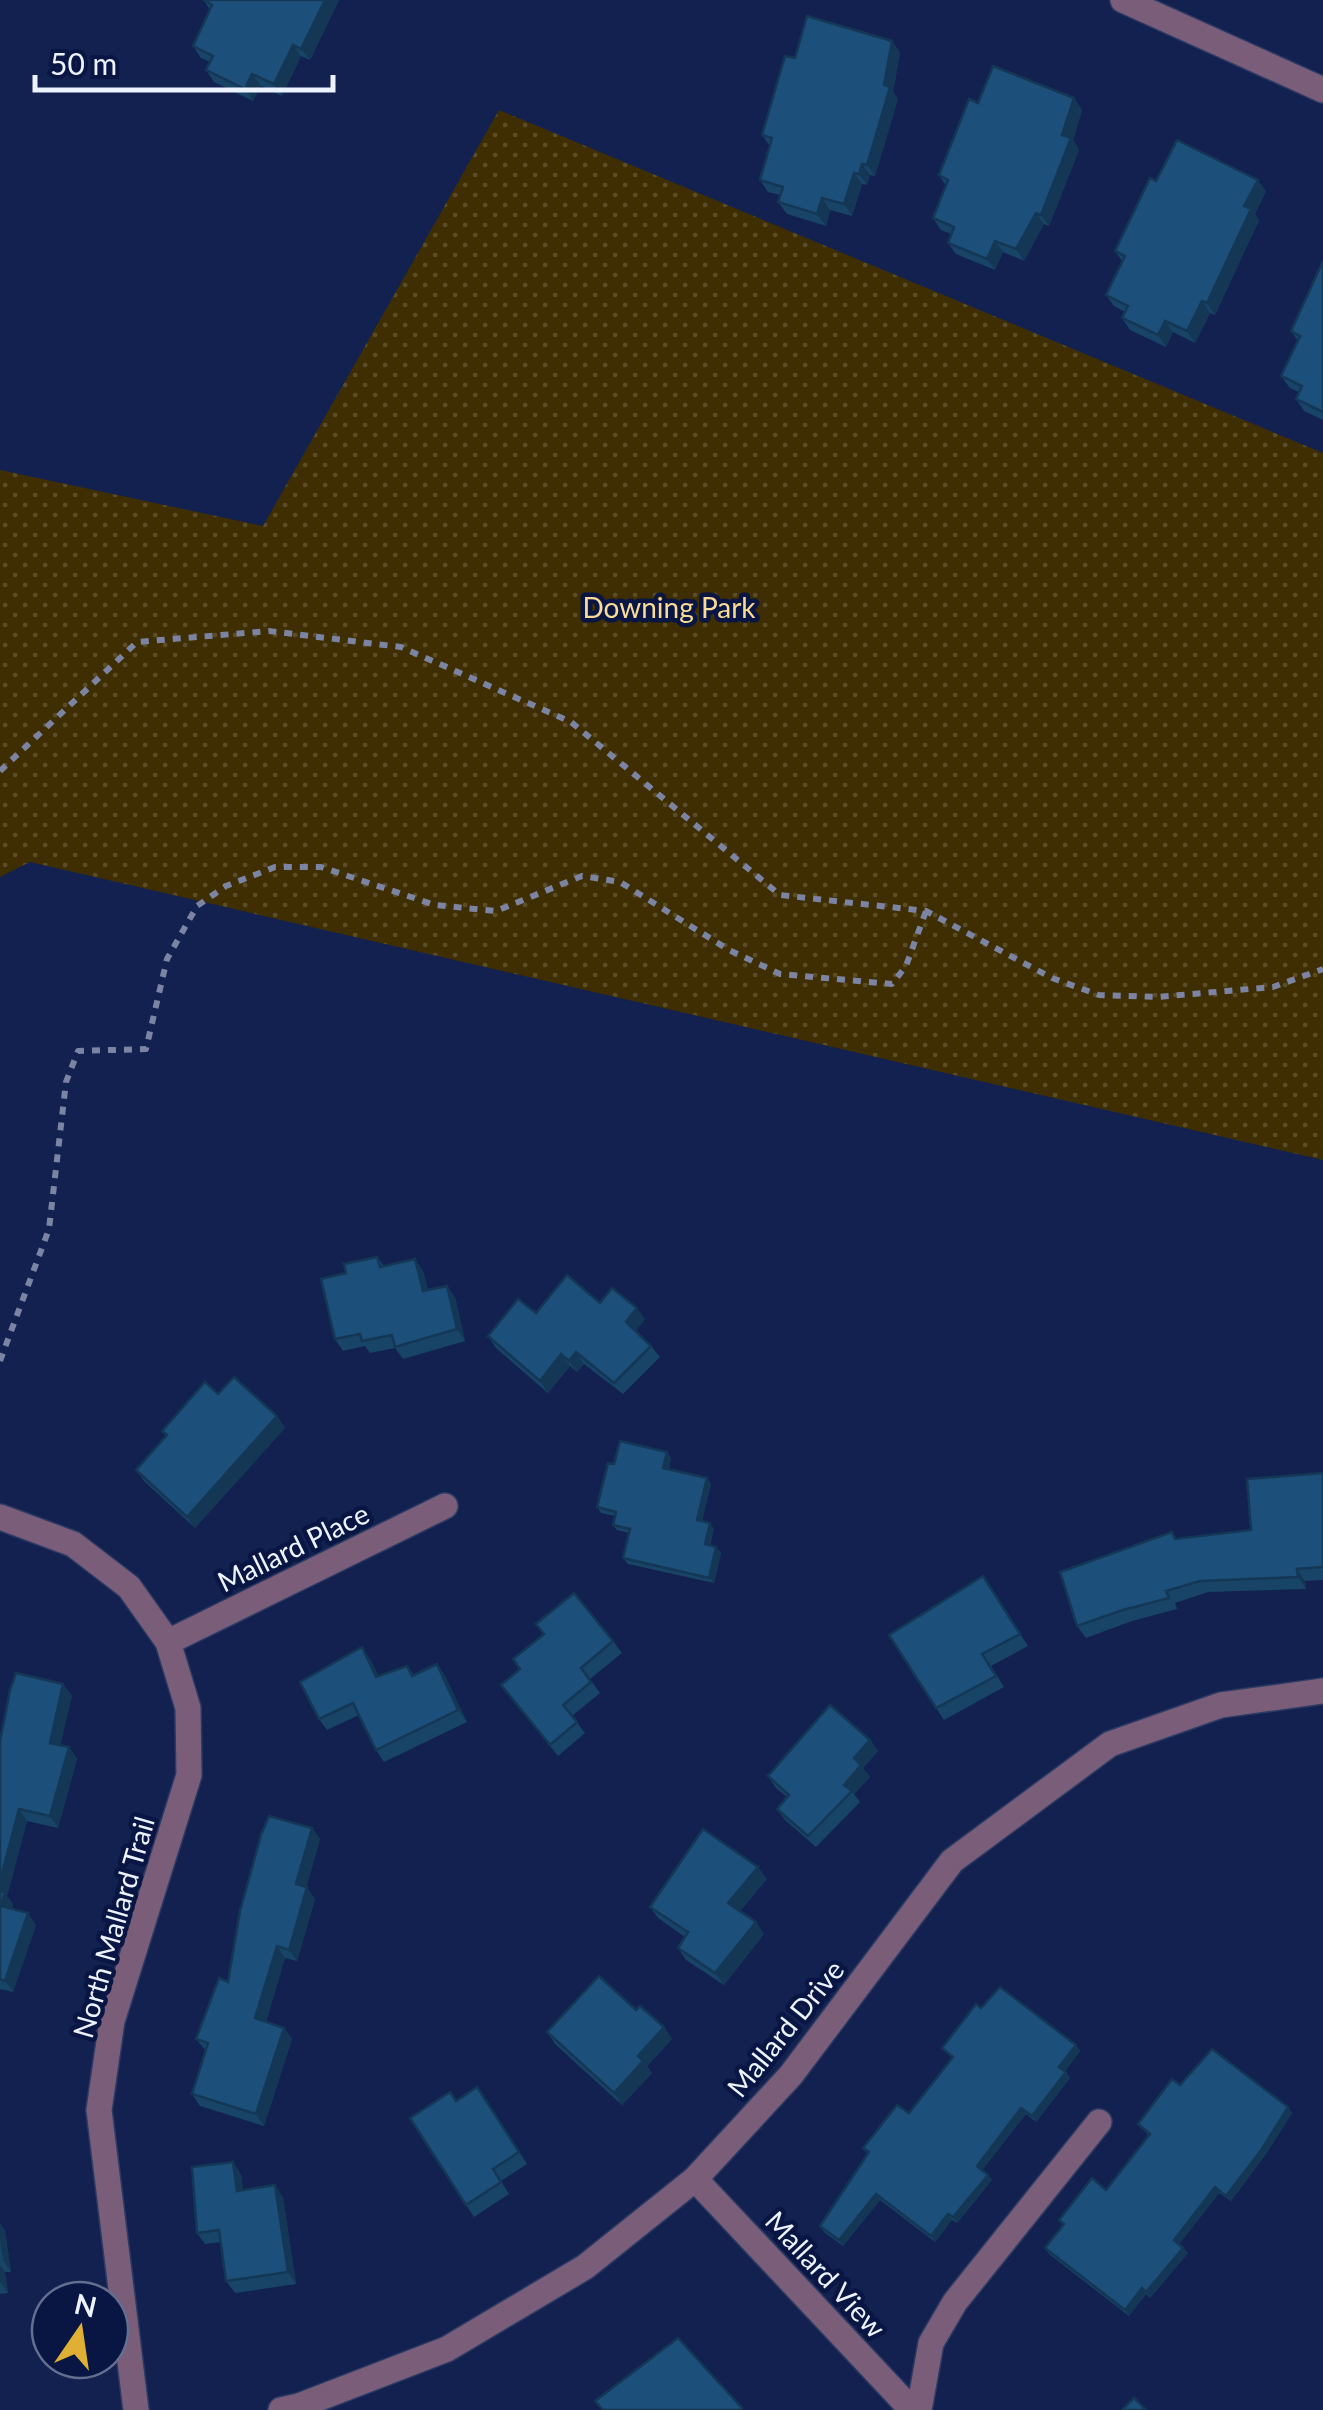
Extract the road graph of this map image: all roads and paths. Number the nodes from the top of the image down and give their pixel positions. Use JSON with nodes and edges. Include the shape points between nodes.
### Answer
{"nodes":[{"id":1,"x":1123,"y":0,"type":"edge"},
{"id":2,"x":1323,"y":90,"type":"edge"},
{"id":3,"x":0,"y":771,"type":"edge"},
{"id":4,"x":926,"y":910,"type":"junction"},
{"id":5,"x":1323,"y":970,"type":"edge"},
{"id":6,"x":0,"y":1360,"type":"edge"},
{"id":7,"x":445,"y":1506,"type":"dead end"},
{"id":8,"x":0,"y":1517,"type":"edge"},
{"id":9,"x":168,"y":1642,"type":"junction"},
{"id":10,"x":1323,"y":1692,"type":"edge"},
{"id":11,"x":1099,"y":2122,"type":"dead end"},
{"id":12,"x":695,"y":2178,"type":"junction"},
{"id":13,"x":136,"y":2410,"type":"edge"},
{"id":14,"x":282,"y":2410,"type":"edge"},
{"id":15,"x":916,"y":2410,"type":"edge"}],
"edges":[{"from":1,"to":2,"type":"street"},
{"from":3,"to":4,"type":"path","via":[[137,642],[269,631],[401,646],[571,722],[780,895]]},
{"from":4,"to":5,"type":"path","via":[[1052,978],[1100,995],[1273,987]]},
{"from":4,"to":6,"type":"path","via":[[906,966],[892,984],[780,974],[620,882],[582,876],[496,911],[435,906],[321,867],[275,866],[226,886],[197,906],[167,958],[146,1049],[78,1051],[66,1082],[48,1228]]},
{"from":7,"to":9,"type":"street","name":"Mallard Place"},
{"from":8,"to":9,"type":"street","name":"North Mallard Trail","via":[[73,1544],[128,1587]]},
{"from":9,"to":13,"type":"street","name":"North Mallard Trail","via":[[188,1708],[189,1775],[112,2021],[99,2110]]},
{"from":10,"to":12,"type":"street","name":"Mallard Drive","via":[[1221,1705],[1110,1744],[952,1861],[792,2075]]},
{"from":11,"to":15,"type":"street","via":[[955,2302],[931,2343]]},
{"from":12,"to":14,"type":"street","name":"Mallard Drive","via":[[585,2267],[447,2348]]},
{"from":12,"to":15,"type":"street","name":"Mallard View"}]}
